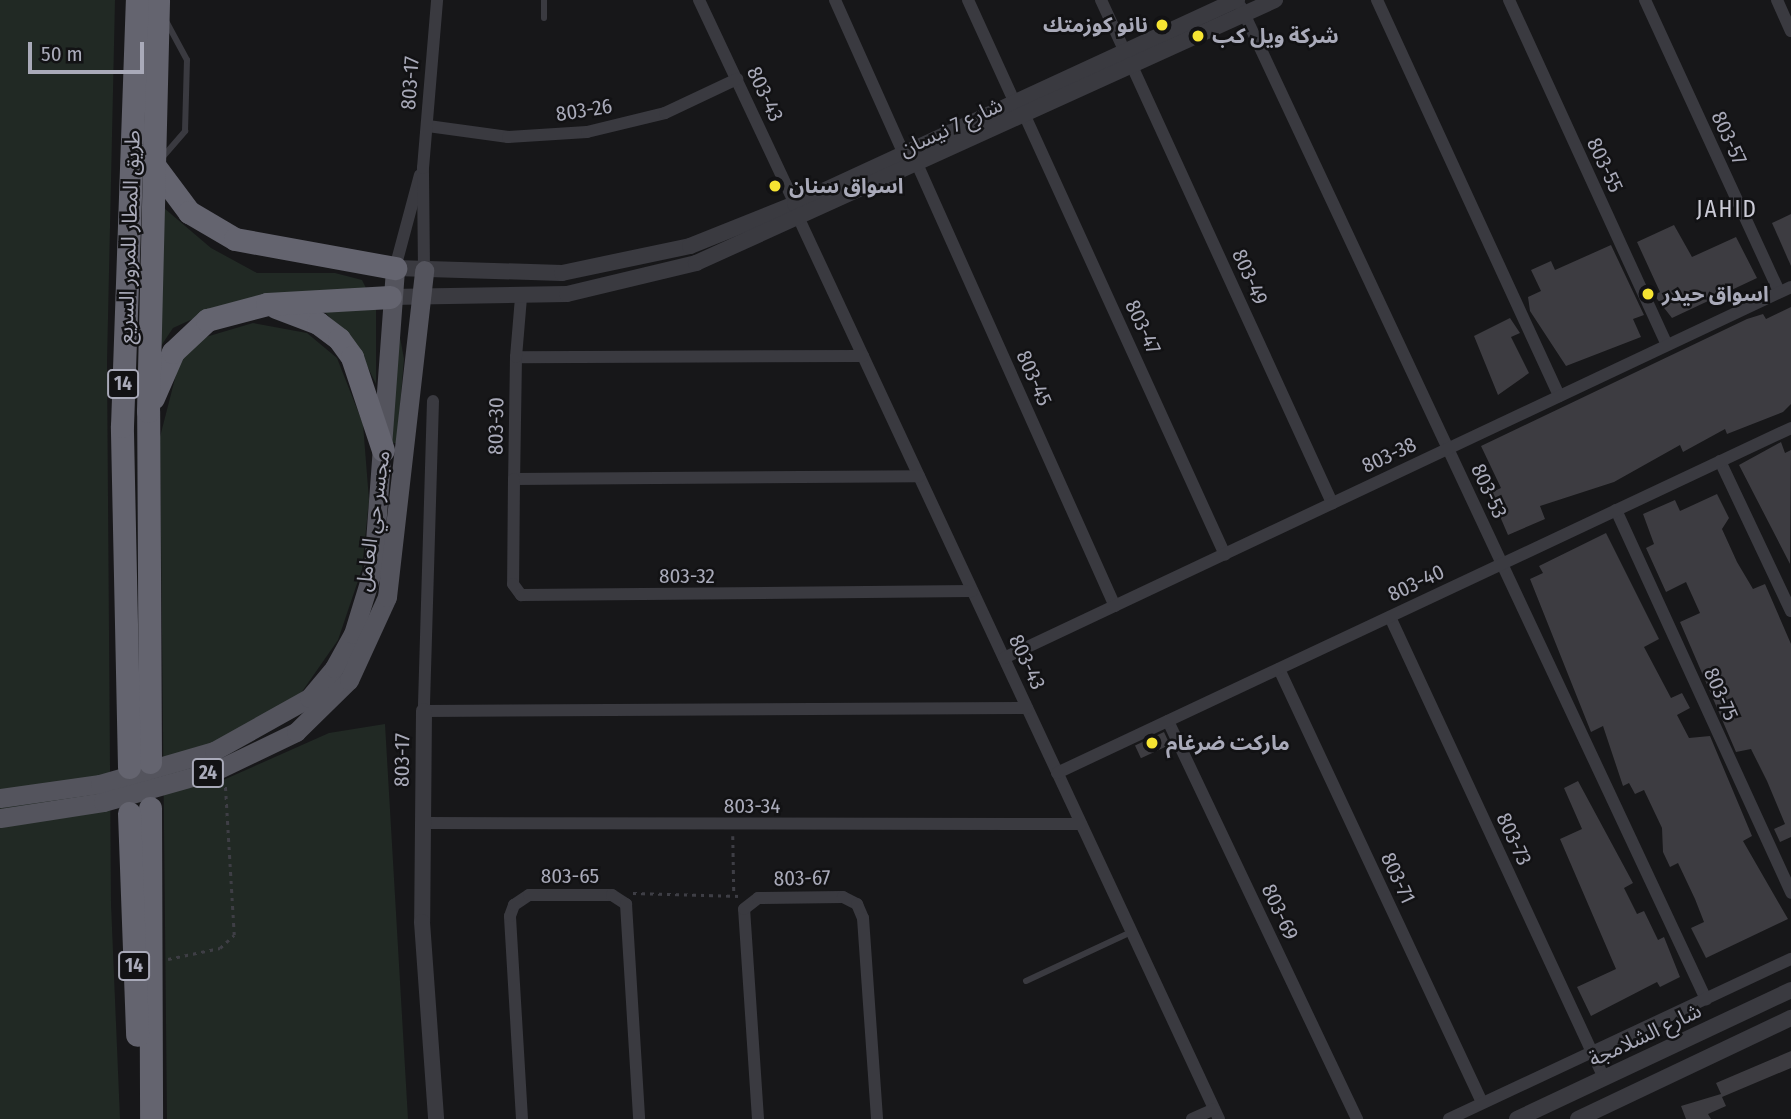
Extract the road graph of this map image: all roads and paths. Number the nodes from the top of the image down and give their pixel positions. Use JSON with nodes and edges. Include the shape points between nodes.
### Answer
{"nodes":[{"id":1,"x":137,"y":0,"type":"edge"},
{"id":2,"x":437,"y":0,"type":"edge"},
{"id":3,"x":544,"y":0,"type":"edge"},
{"id":4,"x":699,"y":0,"type":"edge"},
{"id":5,"x":835,"y":0,"type":"edge"},
{"id":6,"x":968,"y":0,"type":"edge"},
{"id":7,"x":1101,"y":0,"type":"edge"},
{"id":8,"x":1275,"y":0,"type":"edge"},
{"id":9,"x":1377,"y":0,"type":"edge"},
{"id":10,"x":1509,"y":0,"type":"edge"},
{"id":11,"x":1644,"y":0,"type":"edge"},
{"id":12,"x":1777,"y":0,"type":"edge"},
{"id":13,"x":158,"y":5,"type":"edge"},
{"id":14,"x":1239,"y":5,"type":"edge"},
{"id":15,"x":544,"y":18,"type":"dead end"},
{"id":16,"x":1791,"y":31,"type":"edge"},
{"id":17,"x":1129,"y":59,"type":"junction"},
{"id":18,"x":737,"y":79,"type":"junction"},
{"id":19,"x":1020,"y":109,"type":"junction"},
{"id":20,"x":428,"y":127,"type":"junction"},
{"id":21,"x":905,"y":154,"type":"junction"},
{"id":22,"x":154,"y":165,"type":"junction"},
{"id":23,"x":918,"y":166,"type":"junction"},
{"id":24,"x":423,"y":168,"type":"junction"},
{"id":25,"x":796,"y":204,"type":"junction"},
{"id":26,"x":800,"y":221,"type":"junction"},
{"id":27,"x":395,"y":268,"type":"junction"},
{"id":28,"x":424,"y":270,"type":"junction"},
{"id":29,"x":1785,"y":290,"type":"edge"},
{"id":30,"x":390,"y":297,"type":"junction"},
{"id":31,"x":521,"y":298,"type":"junction"},
{"id":32,"x":421,"y":299,"type":"junction"},
{"id":33,"x":267,"y":304,"type":"junction"},
{"id":34,"x":1667,"y":345,"type":"junction"},
{"id":35,"x":863,"y":356,"type":"junction"},
{"id":36,"x":516,"y":357,"type":"junction"},
{"id":37,"x":1559,"y":396,"type":"junction"},
{"id":38,"x":433,"y":401,"type":"dead end"},
{"id":39,"x":148,"y":411,"type":"junction"},
{"id":40,"x":1791,"y":428,"type":"edge"},
{"id":41,"x":1448,"y":449,"type":"junction"},
{"id":42,"x":383,"y":450,"type":"junction"},
{"id":43,"x":1720,"y":461,"type":"junction"},
{"id":44,"x":919,"y":476,"type":"junction"},
{"id":45,"x":514,"y":479,"type":"junction"},
{"id":46,"x":1332,"y":503,"type":"junction"},
{"id":47,"x":1616,"y":510,"type":"junction"},
{"id":48,"x":1226,"y":554,"type":"junction"},
{"id":49,"x":1502,"y":564,"type":"junction"},
{"id":50,"x":972,"y":590,"type":"junction"},
{"id":51,"x":1115,"y":606,"type":"junction"},
{"id":52,"x":1791,"y":611,"type":"edge"},
{"id":53,"x":1390,"y":617,"type":"junction"},
{"id":54,"x":1004,"y":658,"type":"junction"},
{"id":55,"x":1279,"y":669,"type":"junction"},
{"id":56,"x":1027,"y":708,"type":"junction"},
{"id":57,"x":424,"y":711,"type":"junction"},
{"id":58,"x":1168,"y":721,"type":"junction"},
{"id":59,"x":1057,"y":773,"type":"junction"},
{"id":60,"x":219,"y":785,"type":"dead end"},
{"id":61,"x":0,"y":798,"type":"edge"},
{"id":62,"x":0,"y":818,"type":"edge"},
{"id":63,"x":423,"y":824,"type":"junction"},
{"id":64,"x":1081,"y":824,"type":"junction"},
{"id":65,"x":732,"y":825,"type":"junction"},
{"id":66,"x":734,"y":892,"type":"junction"},
{"id":67,"x":1791,"y":893,"type":"edge"},
{"id":68,"x":622,"y":900,"type":"junction"},
{"id":69,"x":747,"y":904,"type":"junction"},
{"id":70,"x":1131,"y":932,"type":"junction"},
{"id":71,"x":1791,"y":959,"type":"edge"},
{"id":72,"x":152,"y":960,"type":"junction"},
{"id":73,"x":1026,"y":981,"type":"dead end"},
{"id":74,"x":1791,"y":990,"type":"edge"},
{"id":75,"x":1706,"y":999,"type":"junction"},
{"id":76,"x":1791,"y":1017,"type":"edge"},
{"id":77,"x":1592,"y":1052,"type":"junction"},
{"id":78,"x":1604,"y":1078,"type":"junction"},
{"id":79,"x":1482,"y":1103,"type":"junction"},
{"id":80,"x":1216,"y":1114,"type":"edge"},
{"id":81,"x":141,"y":1119,"type":"edge"},
{"id":82,"x":151,"y":1119,"type":"edge"},
{"id":83,"x":436,"y":1119,"type":"edge"},
{"id":84,"x":522,"y":1119,"type":"edge"},
{"id":85,"x":639,"y":1119,"type":"edge"},
{"id":86,"x":758,"y":1119,"type":"edge"},
{"id":87,"x":877,"y":1119,"type":"edge"},
{"id":88,"x":1192,"y":1119,"type":"edge"},
{"id":89,"x":1357,"y":1119,"type":"edge"},
{"id":90,"x":1449,"y":1119,"type":"edge"},
{"id":91,"x":1517,"y":1119,"type":"edge"},
{"id":92,"x":1578,"y":1119,"type":"edge"}],
"edges":[{"from":1,"to":39,"type":"highway","name":"طريق المطار للمرور السريع","number":"14","via":[[122,426],[139,765]]},
{"from":2,"to":20,"type":"street","name":"803-17"},
{"from":3,"to":15,"type":"lane"},
{"from":4,"to":18,"type":"street","name":"803-43"},
{"from":5,"to":21,"type":"street"},
{"from":6,"to":19,"type":"street","name":"803-47"},
{"from":7,"to":17,"type":"street","name":"803-49"},
{"from":8,"to":14,"type":"street","name":"شارع 7 نيسان"},
{"from":9,"to":37,"type":"street"},
{"from":10,"to":34,"type":"street","name":"803-55"},
{"from":11,"to":29,"type":"street","name":"803-57"},
{"from":12,"to":16,"type":"street"},
{"from":13,"to":22,"type":"highway"},
{"from":14,"to":17,"type":"street","name":"شارع 7 نيسان"},
{"from":14,"to":41,"type":"street","name":"803-53"},
{"from":17,"to":19,"type":"street","name":"شارع 7 نيسان"},
{"from":17,"to":46,"type":"street","name":"803-49"},
{"from":18,"to":20,"type":"street","name":"803-26","via":[[664,113],[587,132],[508,137]]},
{"from":18,"to":25,"type":"street","name":"803-43"},
{"from":19,"to":21,"type":"street","name":"شارع 7 نيسان"},
{"from":19,"to":23,"type":"street","name":"شارع 7 نيسان"},
{"from":19,"to":48,"type":"street","name":"803-47"},
{"from":20,"to":24,"type":"street","name":"803-17"},
{"from":21,"to":25,"type":"street","name":"شارع 7 نيسان"},
{"from":22,"to":27,"type":"highway","via":[[189,212],[234,239]]},
{"from":22,"to":39,"type":"highway"},
{"from":23,"to":26,"type":"street","name":"شارع 7 نيسان"},
{"from":23,"to":51,"type":"street","name":"803-45"},
{"from":24,"to":27,"type":"street","name":"803-17"},
{"from":24,"to":28,"type":"street","name":"803-17"},
{"from":25,"to":28,"type":"street","name":"شارع 7 نيسان","via":[[627,263],[527,274]]},
{"from":26,"to":31,"type":"street","name":"شارع 7 نيسان","via":[[643,279]]},
{"from":26,"to":35,"type":"street","name":"803-43"},
{"from":27,"to":28,"type":"street","name":"شارع 7 نيسان"},
{"from":27,"to":30,"type":"main road","name":"مجسر حي العامل"},
{"from":28,"to":32,"type":"main road","name":"مجسر حي العامل"},
{"from":29,"to":34,"type":"street","name":"803-38"},
{"from":30,"to":32,"type":"street","name":"شارع 7 نيسان"},
{"from":30,"to":33,"type":"highway"},
{"from":30,"to":42,"type":"main road","name":"مجسر حي العامل"},
{"from":31,"to":32,"type":"street","name":"شارع 7 نيسان"},
{"from":31,"to":36,"type":"street","name":"803-30"},
{"from":32,"to":62,"type":"main road","name":"مجسر حي العامل","number":"24","via":[[398,534],[387,597],[370,644],[324,710],[266,749],[168,786]]},
{"from":33,"to":39,"type":"highway","via":[[195,327],[173,352]]},
{"from":33,"to":42,"type":"highway","via":[[318,323],[339,339],[352,357]]},
{"from":34,"to":37,"type":"street","name":"803-38"},
{"from":35,"to":36,"type":"street"},
{"from":35,"to":44,"type":"street","name":"803-43"},
{"from":36,"to":45,"type":"street","name":"803-30"},
{"from":37,"to":41,"type":"street","name":"803-38"},
{"from":38,"to":57,"type":"street","name":"803-17"},
{"from":40,"to":43,"type":"street","name":"803-40"},
{"from":41,"to":46,"type":"street","name":"803-38"},
{"from":41,"to":49,"type":"street","name":"803-53"},
{"from":42,"to":61,"type":"main road","name":"مجسر حي العامل","number":"24","via":[[373,569],[353,634],[309,698],[234,741],[100,784]]},
{"from":43,"to":47,"type":"street","name":"803-40"},
{"from":43,"to":52,"type":"street"},
{"from":44,"to":45,"type":"street","name":"803-30"},
{"from":44,"to":50,"type":"street","name":"803-43"},
{"from":45,"to":50,"type":"street","name":"803-32","via":[[513,584],[521,595]]},
{"from":46,"to":48,"type":"street","name":"803-38"},
{"from":47,"to":49,"type":"street","name":"803-40"},
{"from":47,"to":67,"type":"street","name":"803-75"},
{"from":48,"to":51,"type":"street","name":"803-38"},
{"from":49,"to":53,"type":"street","name":"803-40"},
{"from":49,"to":75,"type":"street","name":"803-53"},
{"from":50,"to":54,"type":"street","name":"803-43"},
{"from":51,"to":54,"type":"street","name":"803-38"},
{"from":53,"to":55,"type":"street","name":"803-40"},
{"from":53,"to":77,"type":"street","name":"803-73"},
{"from":54,"to":56,"type":"street","name":"803-43"},
{"from":55,"to":58,"type":"street","name":"803-40"},
{"from":55,"to":79,"type":"street","name":"803-71"},
{"from":56,"to":57,"type":"street"},
{"from":56,"to":59,"type":"street","name":"803-43"},
{"from":57,"to":63,"type":"street","name":"803-17"},
{"from":58,"to":59,"type":"street","name":"803-40"},
{"from":58,"to":89,"type":"street","name":"803-69"},
{"from":59,"to":64,"type":"street","name":"803-43"},
{"from":60,"to":72,"type":"path","via":[[225,783],[234,935],[212,951]]},
{"from":63,"to":65,"type":"street","name":"803-34"},
{"from":63,"to":83,"type":"street","name":"803-17","via":[[422,922]]},
{"from":64,"to":65,"type":"street","name":"803-34"},
{"from":64,"to":70,"type":"street","name":"803-43"},
{"from":65,"to":66,"type":"path"},
{"from":66,"to":68,"type":"path","via":[[639,892]]},
{"from":66,"to":69,"type":"path"},
{"from":68,"to":84,"type":"street","name":"803-65","via":[[528,895],[513,905]]},
{"from":68,"to":85,"type":"street","name":"803-65"},
{"from":69,"to":86,"type":"street","name":"803-67","via":[[742,915]]},
{"from":69,"to":87,"type":"street","name":"803-67","via":[[844,897],[861,910]]},
{"from":70,"to":73,"type":"lane"},
{"from":70,"to":80,"type":"street","name":"803-43"},
{"from":71,"to":75,"type":"street"},
{"from":72,"to":81,"type":"highway","number":"14","via":[[140,810]]},
{"from":72,"to":82,"type":"highway"},
{"from":74,"to":78,"type":"street","name":"شارع الشلامجة"},
{"from":75,"to":77,"type":"street"},
{"from":76,"to":92,"type":"street"},
{"from":77,"to":78,"type":"street","name":"803-73"},
{"from":77,"to":79,"type":"street"},
{"from":78,"to":91,"type":"street","name":"شارع الشلامجة"},
{"from":79,"to":90,"type":"street"},
{"from":80,"to":88,"type":"street"}]}
